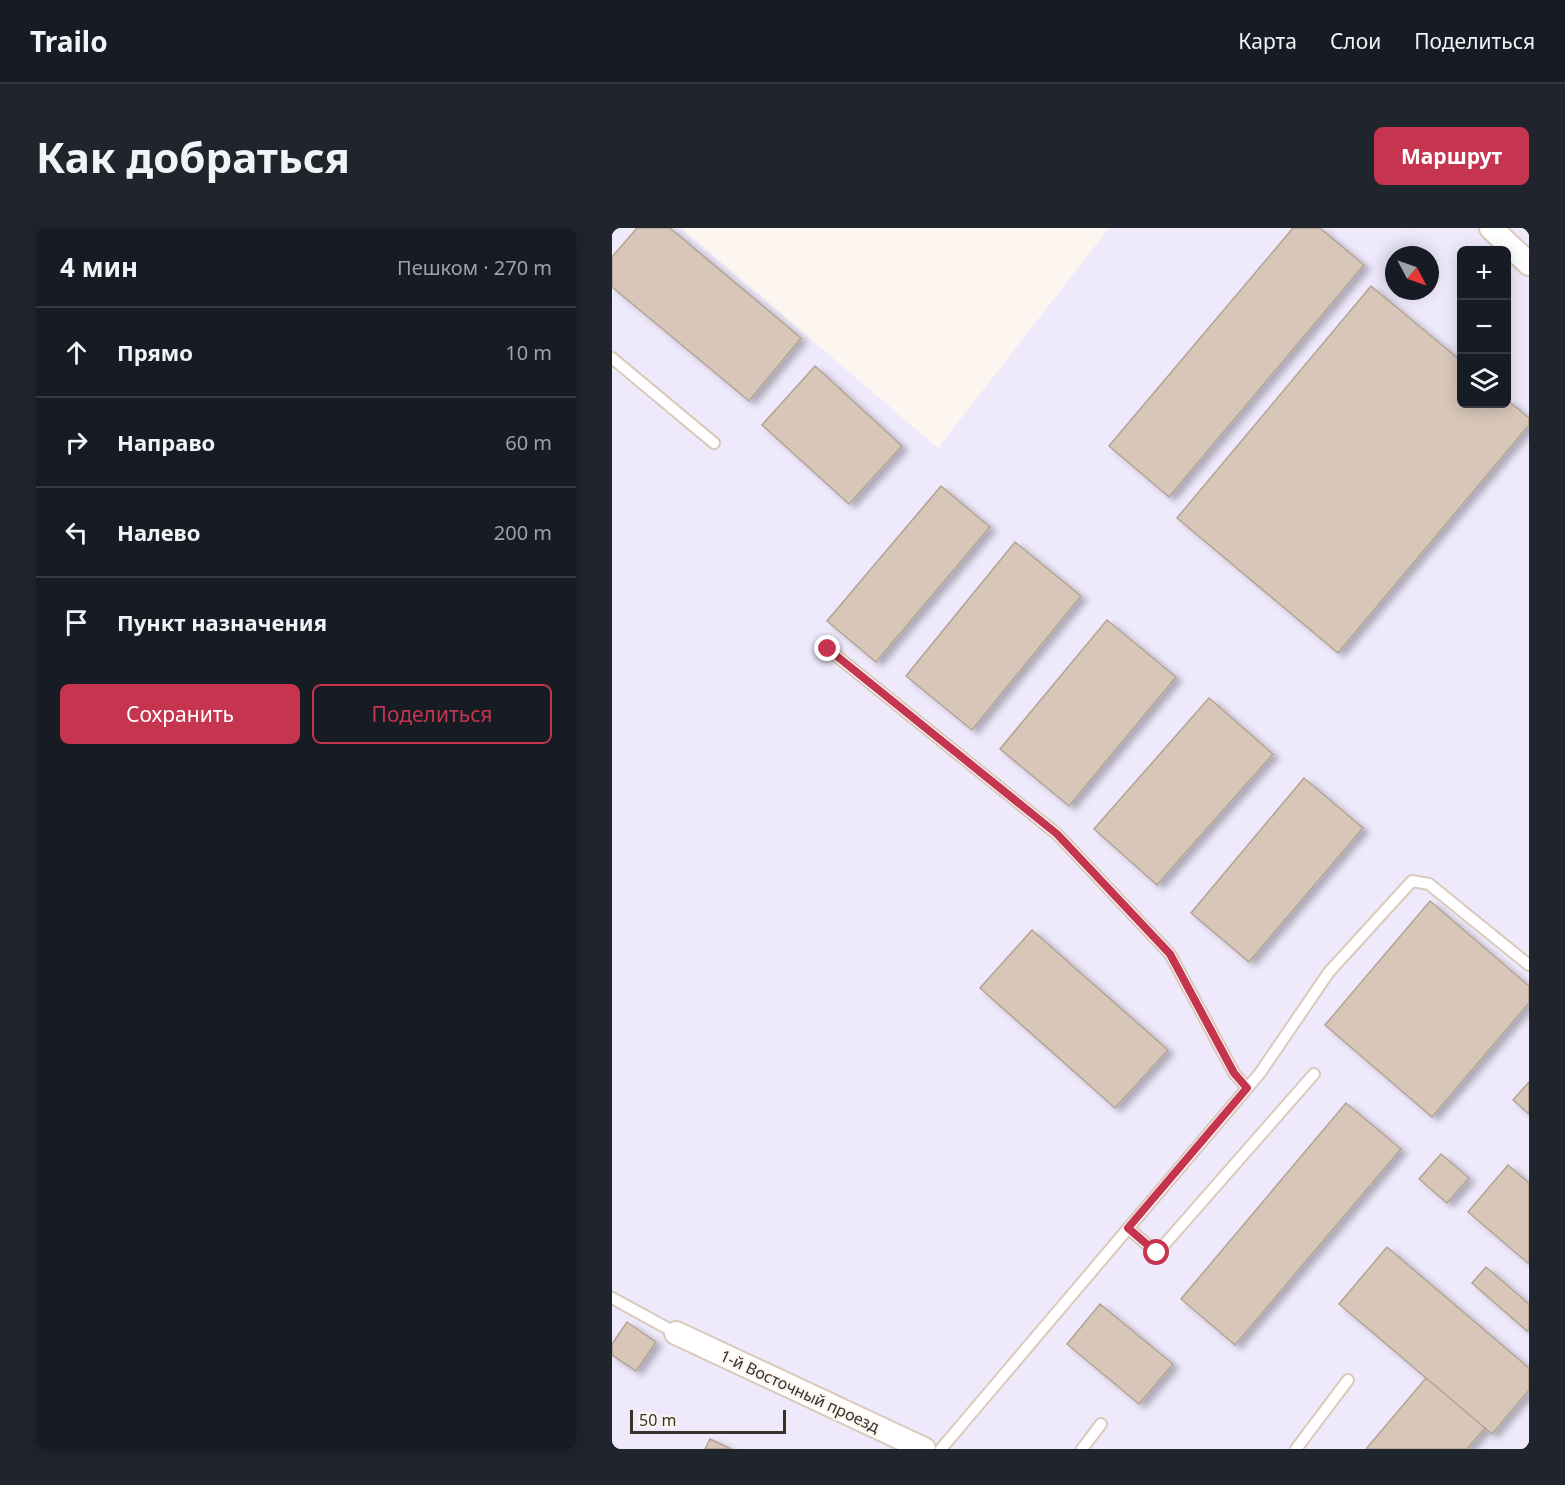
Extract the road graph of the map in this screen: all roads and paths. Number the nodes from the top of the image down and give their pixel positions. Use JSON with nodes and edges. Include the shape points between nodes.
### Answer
{"nodes":[{"id":1,"x":1491,"y":228,"type":"edge"},
{"id":2,"x":1529,"y":264,"type":"edge"},
{"id":3,"x":612,"y":358,"type":"edge"},
{"id":4,"x":714,"y":443,"type":"dead end"},
{"id":5,"x":828,"y":649,"type":"dead end"},
{"id":6,"x":1529,"y":965,"type":"edge"},
{"id":7,"x":1314,"y":1074,"type":"dead end"},
{"id":8,"x":1247,"y":1088,"type":"junction"},
{"id":9,"x":1128,"y":1228,"type":"junction"},
{"id":10,"x":612,"y":1298,"type":"edge"},
{"id":11,"x":676,"y":1333,"type":"joint"},
{"id":12,"x":1347,"y":1380,"type":"dead end"},
{"id":13,"x":1101,"y":1424,"type":"dead end"},
{"id":14,"x":924,"y":1449,"type":"edge"},
{"id":15,"x":941,"y":1449,"type":"edge"},
{"id":16,"x":1083,"y":1449,"type":"edge"},
{"id":17,"x":1296,"y":1449,"type":"edge"}],
"edges":[{"from":1,"to":2,"type":"street"},
{"from":3,"to":4,"type":"lane"},
{"from":5,"to":8,"type":"lane","via":[[1057,834],[1170,954],[1234,1073]]},
{"from":6,"to":8,"type":"lane","via":[[1429,884],[1412,881],[1329,972]]},
{"from":7,"to":9,"type":"lane","via":[[1157,1253]]},
{"from":8,"to":9,"type":"lane"},
{"from":9,"to":15,"type":"lane"},
{"from":10,"to":11,"type":"lane"},
{"from":11,"to":14,"type":"street","name":"1-й Восточный проезд"},
{"from":12,"to":17,"type":"lane"},
{"from":13,"to":16,"type":"lane"}]}
